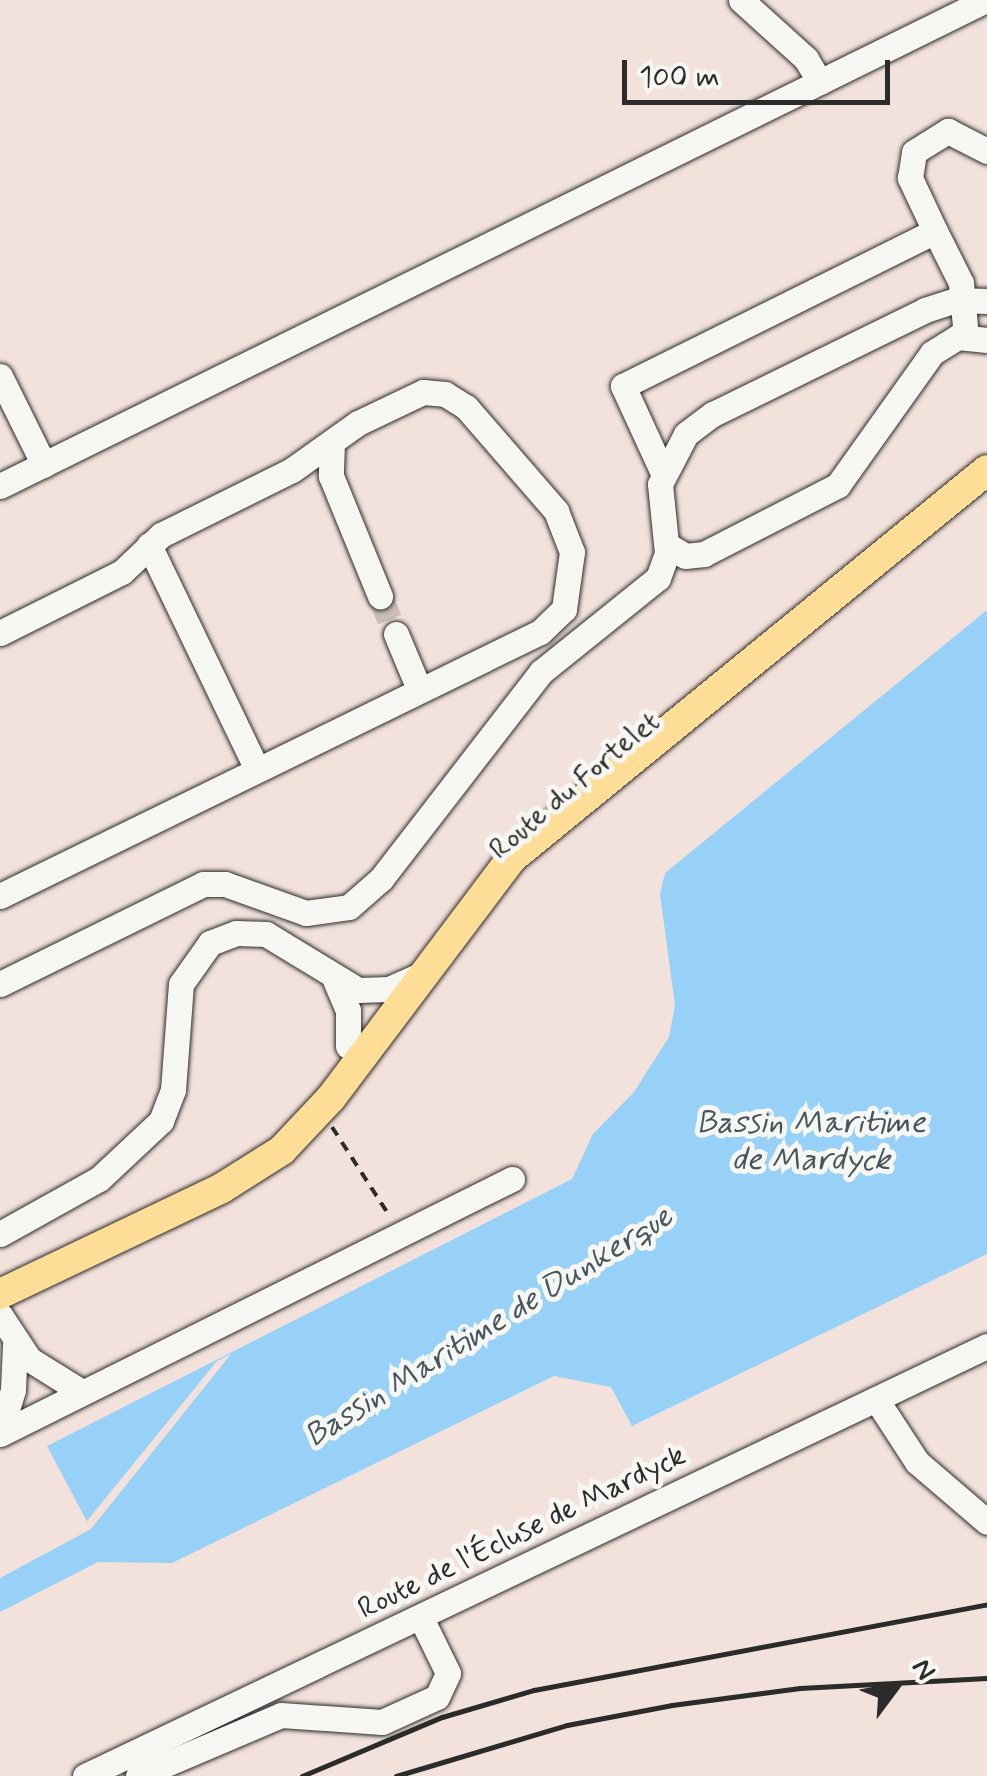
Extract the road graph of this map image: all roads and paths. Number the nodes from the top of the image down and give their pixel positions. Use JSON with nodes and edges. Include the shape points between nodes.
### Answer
{"nodes":[{"id":1,"x":741,"y":0,"type":"edge"},
{"id":2,"x":986,"y":0,"type":"edge"},
{"id":3,"x":820,"y":82,"type":"junction"},
{"id":4,"x":987,"y":151,"type":"edge"},
{"id":5,"x":935,"y":231,"type":"junction"},
{"id":6,"x":976,"y":300,"type":"edge"},
{"id":7,"x":976,"y":338,"type":"edge"},
{"id":8,"x":0,"y":376,"type":"edge"},
{"id":9,"x":332,"y":442,"type":"junction"},
{"id":10,"x":987,"y":448,"type":"edge"},
{"id":11,"x":44,"y":464,"type":"junction"},
{"id":12,"x":987,"y":470,"type":"edge"},
{"id":13,"x":663,"y":473,"type":"junction"},
{"id":14,"x":0,"y":486,"type":"edge"},
{"id":15,"x":149,"y":545,"type":"junction"},
{"id":16,"x":667,"y":545,"type":"junction"},
{"id":17,"x":380,"y":596,"type":"tunnel mouth"},
{"id":18,"x":0,"y":634,"type":"edge"},
{"id":19,"x":396,"y":634,"type":"tunnel mouth"},
{"id":20,"x":420,"y":689,"type":"junction"},
{"id":21,"x":257,"y":769,"type":"junction"},
{"id":22,"x":0,"y":896,"type":"edge"},
{"id":23,"x":420,"y":976,"type":"junction"},
{"id":24,"x":334,"y":980,"type":"junction"},
{"id":25,"x":0,"y":984,"type":"edge"},
{"id":26,"x":388,"y":990,"type":"junction"},
{"id":27,"x":348,"y":1046,"type":"junction"},
{"id":28,"x":319,"y":1112,"type":"junction"},
{"id":29,"x":512,"y":1179,"type":"dead end"},
{"id":30,"x":170,"y":1212,"type":"junction"},
{"id":31,"x":0,"y":1234,"type":"edge"},
{"id":32,"x":394,"y":1238,"type":"junction"},
{"id":33,"x":0,"y":1294,"type":"edge"},
{"id":34,"x":0,"y":1316,"type":"edge"},
{"id":35,"x":15,"y":1344,"type":"junction"},
{"id":36,"x":987,"y":1346,"type":"edge"},
{"id":37,"x":82,"y":1392,"type":"junction"},
{"id":38,"x":876,"y":1399,"type":"junction"},
{"id":39,"x":0,"y":1433,"type":"edge"},
{"id":40,"x":987,"y":1522,"type":"edge"},
{"id":41,"x":422,"y":1618,"type":"junction"},
{"id":42,"x":85,"y":1776,"type":"edge"},
{"id":43,"x":138,"y":1776,"type":"edge"}],
"edges":[{"from":1,"to":3,"type":"street","via":[[806,59]]},
{"from":2,"to":3,"type":"street"},
{"from":3,"to":11,"type":"street"},
{"from":4,"to":5,"type":"street","via":[[948,131],[914,152],[910,178]]},
{"from":5,"to":6,"type":"street"},
{"from":5,"to":13,"type":"street","via":[[623,386]]},
{"from":6,"to":7,"type":"street"},
{"from":6,"to":13,"type":"street","via":[[924,310],[713,414],[686,434]]},
{"from":7,"to":16,"type":"street","via":[[932,353],[838,485],[704,554],[686,556]]},
{"from":8,"to":11,"type":"street"},
{"from":9,"to":15,"type":"street"},
{"from":9,"to":17,"type":"street","via":[[331,476]]},
{"from":9,"to":20,"type":"street","via":[[406,398],[445,394],[466,408],[552,506],[569,537],[568,591],[554,622]]},
{"from":10,"to":26,"type":"main road","name":"Route du Fortelet","via":[[509,837],[470,878]]},
{"from":11,"to":14,"type":"street"},
{"from":12,"to":23,"type":"main road","name":"Route du Fortelet","via":[[532,840],[494,878]]},
{"from":13,"to":16,"type":"street"},
{"from":15,"to":18,"type":"street","via":[[128,568]]},
{"from":15,"to":21,"type":"street"},
{"from":16,"to":25,"type":"street","via":[[654,583],[541,672],[381,879],[349,907],[306,913],[225,884],[202,884]]},
{"from":19,"to":20,"type":"street"},
{"from":20,"to":21,"type":"street"},
{"from":21,"to":22,"type":"street"},
{"from":23,"to":26,"type":"street"},
{"from":23,"to":28,"type":"main road","name":"Route du Fortelet"},
{"from":24,"to":26,"type":"street","via":[[358,990]]},
{"from":24,"to":27,"type":"street","via":[[348,1010]]},
{"from":24,"to":31,"type":"street","via":[[266,934],[236,933],[210,943],[181,984],[173,1090],[162,1121],[100,1179]]},
{"from":26,"to":27,"type":"main road","name":"Route du Fortelet"},
{"from":27,"to":30,"type":"main road","name":"Route du Fortelet","via":[[276,1135]]},
{"from":28,"to":30,"type":"main road","name":"Route du Fortelet","via":[[260,1166]]},
{"from":28,"to":32,"type":"path","via":[[386,1208]]},
{"from":29,"to":32,"type":"street"},
{"from":30,"to":33,"type":"main road","name":"Route du Fortelet"},
{"from":32,"to":37,"type":"street"},
{"from":34,"to":35,"type":"street"},
{"from":35,"to":37,"type":"street","via":[[36,1366]]},
{"from":35,"to":39,"type":"street","via":[[13,1390]]},
{"from":36,"to":38,"type":"street","name":"Route de l'Écluse de Mardyck"},
{"from":37,"to":39,"type":"street"},
{"from":38,"to":40,"type":"street","via":[[917,1462]]},
{"from":38,"to":41,"type":"street","name":"Route de l'Écluse de Mardyck"},
{"from":41,"to":42,"type":"street","name":"Route de l'Écluse de Mardyck"},
{"from":41,"to":43,"type":"street","via":[[448,1673],[436,1698],[382,1722],[280,1715]]}]}
